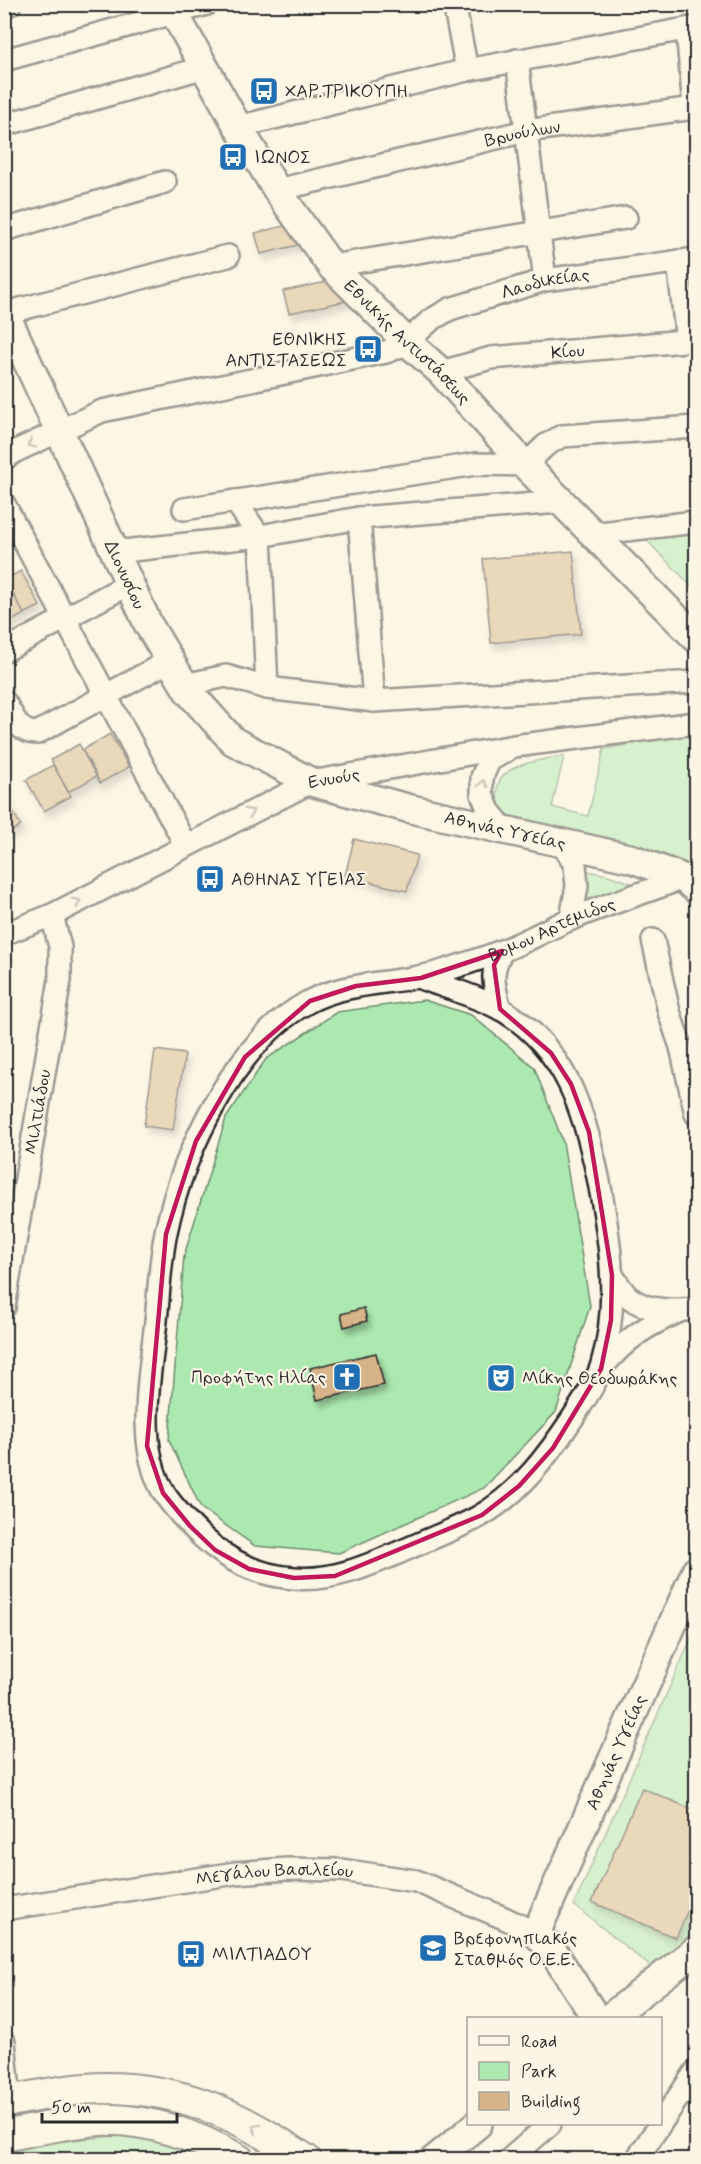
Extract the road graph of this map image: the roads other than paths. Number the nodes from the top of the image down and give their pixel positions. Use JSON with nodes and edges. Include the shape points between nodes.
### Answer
{"nodes":[{"id":1,"x":10,"y":4,"type":"edge"},
{"id":2,"x":207,"y":4,"type":"edge"},
{"id":3,"x":454,"y":4,"type":"edge"},
{"id":4,"x":4,"y":6,"type":"edge"},
{"id":5,"x":171,"y":9,"type":"edge"},
{"id":6,"x":692,"y":28,"type":"edge"},
{"id":7,"x":4,"y":60,"type":"edge"},
{"id":8,"x":517,"y":60,"type":"junction"},
{"id":9,"x":205,"y":67,"type":"junction"},
{"id":10,"x":467,"y":70,"type":"junction"},
{"id":11,"x":4,"y":124,"type":"edge"},
{"id":12,"x":238,"y":127,"type":"junction"},
{"id":13,"x":526,"y":131,"type":"junction"},
{"id":14,"x":165,"y":182,"type":"dead end"},
{"id":15,"x":277,"y":190,"type":"junction"},
{"id":16,"x":626,"y":218,"type":"dead end"},
{"id":17,"x":4,"y":230,"type":"edge"},
{"id":18,"x":539,"y":231,"type":"junction"},
{"id":19,"x":228,"y":256,"type":"dead end"},
{"id":20,"x":687,"y":260,"type":"edge"},
{"id":21,"x":331,"y":266,"type":"junction"},
{"id":22,"x":544,"y":280,"type":"junction"},
{"id":23,"x":5,"y":312,"type":"edge"},
{"id":24,"x":692,"y":340,"type":"edge"},
{"id":25,"x":406,"y":342,"type":"junction"},
{"id":26,"x":441,"y":372,"type":"junction"},
{"id":27,"x":696,"y":427,"type":"edge"},
{"id":28,"x":59,"y":431,"type":"junction"},
{"id":29,"x":4,"y":459,"type":"edge"},
{"id":30,"x":525,"y":465,"type":"junction"},
{"id":31,"x":235,"y":501,"type":"junction"},
{"id":32,"x":560,"y":502,"type":"junction"},
{"id":33,"x":4,"y":504,"type":"edge"},
{"id":34,"x":184,"y":509,"type":"dead end"},
{"id":35,"x":359,"y":518,"type":"junction"},
{"id":36,"x":696,"y":522,"type":"edge"},
{"id":37,"x":591,"y":534,"type":"junction"},
{"id":38,"x":260,"y":536,"type":"junction"},
{"id":39,"x":114,"y":552,"type":"junction"},
{"id":40,"x":129,"y":584,"type":"junction"},
{"id":41,"x":66,"y":618,"type":"junction"},
{"id":42,"x":693,"y":628,"type":"edge"},
{"id":43,"x":4,"y":651,"type":"edge"},
{"id":44,"x":169,"y":660,"type":"junction"},
{"id":45,"x":696,"y":682,"type":"edge"},
{"id":46,"x":184,"y":685,"type":"junction"},
{"id":47,"x":267,"y":688,"type":"junction"},
{"id":48,"x":105,"y":695,"type":"junction"},
{"id":49,"x":4,"y":701,"type":"edge"},
{"id":50,"x":374,"y":701,"type":"junction"},
{"id":51,"x":696,"y":723,"type":"edge"},
{"id":52,"x":513,"y":746,"type":"junction"},
{"id":53,"x":311,"y":782,"type":"junction"},
{"id":54,"x":504,"y":829,"type":"junction"},
{"id":55,"x":560,"y":841,"type":"junction"},
{"id":56,"x":186,"y":846,"type":"junction"},
{"id":57,"x":690,"y":884,"type":"edge"},
{"id":58,"x":52,"y":915,"type":"junction"},
{"id":59,"x":570,"y":919,"type":"junction"},
{"id":60,"x":4,"y":934,"type":"edge"},
{"id":61,"x":653,"y":940,"type":"dead end"},
{"id":62,"x":502,"y":951,"type":"junction"},
{"id":63,"x":421,"y":978,"type":"junction"},
{"id":64,"x":500,"y":1008,"type":"junction"},
{"id":65,"x":696,"y":1114,"type":"edge"},
{"id":66,"x":612,"y":1275,"type":"junction"},
{"id":67,"x":4,"y":1307,"type":"edge"},
{"id":68,"x":688,"y":1310,"type":"edge"},
{"id":69,"x":601,"y":1369,"type":"junction"},
{"id":70,"x":696,"y":1570,"type":"edge"},
{"id":71,"x":4,"y":1909,"type":"edge"},
{"id":72,"x":536,"y":1934,"type":"junction"},
{"id":73,"x":696,"y":1950,"type":"edge"},
{"id":74,"x":595,"y":2017,"type":"edge"},
{"id":75,"x":612,"y":2017,"type":"edge"},
{"id":76,"x":4,"y":2042,"type":"edge"},
{"id":77,"x":696,"y":2071,"type":"edge"},
{"id":78,"x":8,"y":2101,"type":"edge"},
{"id":79,"x":665,"y":2108,"type":"edge"},
{"id":80,"x":477,"y":2125,"type":"edge"},
{"id":81,"x":549,"y":2125,"type":"edge"},
{"id":82,"x":656,"y":2125,"type":"edge"},
{"id":83,"x":4,"y":2136,"type":"edge"},
{"id":84,"x":239,"y":2160,"type":"edge"},
{"id":85,"x":306,"y":2160,"type":"edge"},
{"id":86,"x":434,"y":2160,"type":"edge"},
{"id":87,"x":509,"y":2160,"type":"edge"},
{"id":88,"x":636,"y":2160,"type":"edge"}],
"edges":[{"from":1,"to":4,"type":"street"},
{"from":2,"to":5,"type":"street"},
{"from":3,"to":10,"type":"street"},
{"from":5,"to":7,"type":"street"},
{"from":5,"to":9,"type":"street","name":"Εθνικής Αντιστάσεως"},
{"from":6,"to":8,"type":"street"},
{"from":6,"to":13,"type":"street","name":"Βρυούλων","via":[[694,108]]},
{"from":8,"to":10,"type":"street"},
{"from":8,"to":13,"type":"street"},
{"from":9,"to":11,"type":"street"},
{"from":9,"to":12,"type":"street","name":"Εθνικής Αντιστάσεως"},
{"from":10,"to":12,"type":"street"},
{"from":12,"to":15,"type":"street","name":"Εθνικής Αντιστάσεως"},
{"from":13,"to":15,"type":"street","name":"Βρυούλων"},
{"from":13,"to":18,"type":"street"},
{"from":14,"to":17,"type":"street"},
{"from":15,"to":21,"type":"street","name":"Εθνικής Αντιστάσεως"},
{"from":16,"to":18,"type":"street"},
{"from":18,"to":21,"type":"street"},
{"from":18,"to":22,"type":"street"},
{"from":19,"to":23,"type":"street"},
{"from":20,"to":22,"type":"street","name":"Λαοδικείας"},
{"from":20,"to":24,"type":"street"},
{"from":21,"to":25,"type":"street","name":"Εθνικής Αντιστάσεως"},
{"from":22,"to":25,"type":"street","name":"Λαοδικείας","via":[[450,309]]},
{"from":23,"to":28,"type":"street","name":"Διονυσίου"},
{"from":24,"to":26,"type":"street","name":"Κίου","via":[[491,358]]},
{"from":25,"to":26,"type":"street","name":"Εθνικής Αντιστάσεως"},
{"from":25,"to":28,"type":"street","name":"Λαοδικείας","via":[[387,352],[102,411]]},
{"from":26,"to":30,"type":"street","name":"Εθνικής Αντιστάσεως"},
{"from":27,"to":30,"type":"street","via":[[562,436]]},
{"from":28,"to":29,"type":"street","name":"Λαοδικείας","one_way":true},
{"from":28,"to":39,"type":"street","name":"Διονυσίου"},
{"from":30,"to":31,"type":"street","via":[[476,464]]},
{"from":30,"to":32,"type":"street","name":"Εθνικής Αντιστάσεως"},
{"from":31,"to":34,"type":"street"},
{"from":31,"to":38,"type":"street"},
{"from":32,"to":35,"type":"street"},
{"from":32,"to":37,"type":"street","name":"Εθνικής Αντιστάσεως"},
{"from":33,"to":41,"type":"street"},
{"from":35,"to":38,"type":"street"},
{"from":35,"to":50,"type":"street"},
{"from":36,"to":37,"type":"street"},
{"from":37,"to":42,"type":"street","name":"Εθνικής Αντιστάσεως"},
{"from":38,"to":39,"type":"street"},
{"from":38,"to":47,"type":"street"},
{"from":39,"to":40,"type":"street","name":"Διονυσίου"},
{"from":40,"to":41,"type":"street"},
{"from":40,"to":44,"type":"street","name":"Διονυσίου"},
{"from":41,"to":43,"type":"street"},
{"from":41,"to":48,"type":"street"},
{"from":44,"to":46,"type":"street","name":"Διονυσίου"},
{"from":44,"to":48,"type":"street"},
{"from":45,"to":50,"type":"street"},
{"from":46,"to":47,"type":"street","via":[[226,676]]},
{"from":46,"to":53,"type":"street","name":"Διονυσίου","via":[[233,741]]},
{"from":47,"to":50,"type":"street"},
{"from":48,"to":49,"type":"street","via":[[37,733],[21,730]]},
{"from":48,"to":56,"type":"street"},
{"from":51,"to":52,"type":"street","name":"Ενυούς"},
{"from":52,"to":53,"type":"street","name":"Ενυούς"},
{"from":54,"to":52,"type":"street","one_way":true,"via":[[489,811],[482,794],[482,777],[489,761]]},
{"from":53,"to":54,"type":"street","name":"Αθηνάς Υγείας"},
{"from":56,"to":53,"type":"street","name":"Ενυούς","one_way":true},
{"from":54,"to":55,"type":"street","name":"Αθηνάς Υγείας"},
{"from":55,"to":57,"type":"street","name":"Αθηνάς Υγείας","via":[[633,859]]},
{"from":55,"to":59,"type":"street","via":[[575,865],[577,886]]},
{"from":58,"to":56,"type":"street","name":"Ενυούς","one_way":true},
{"from":57,"to":59,"type":"street","name":"Βομου Αρτεμιδος"},
{"from":58,"to":60,"type":"street","name":"Ενυούς"},
{"from":58,"to":67,"type":"street","name":"Μιλτιάδου","via":[[60,947],[60,980]]},
{"from":59,"to":62,"type":"street","name":"Βομου Αρτεμιδος"},
{"from":61,"to":65,"type":"street"},
{"from":62,"to":63,"type":"street","name":"Βομου Αρτεμιδος"},
{"from":62,"to":64,"type":"street","via":[[494,965]]},
{"from":63,"to":64,"type":"street"},
{"from":63,"to":69,"type":"street","name":"Βομου Αρτεμιδος","via":[[356,986],[310,1001],[245,1057],[214,1105],[180,1182],[166,1234],[147,1446],[163,1493],[215,1550],[249,1569],[294,1578],[335,1576],[389,1557],[482,1515],[519,1486],[553,1448]]},
{"from":64,"to":66,"type":"street","via":[[525,1026],[551,1053],[571,1084],[589,1132],[607,1223]]},
{"from":66,"to":68,"type":"street","via":[[630,1298],[655,1309]]},
{"from":66,"to":69,"type":"street","via":[[611,1320]]},
{"from":68,"to":69,"type":"street","via":[[639,1332],[621,1345]]},
{"from":70,"to":72,"type":"street","name":"Αθηνάς Υγείας"},
{"from":71,"to":72,"type":"street","name":"Μεγάλου Βασιλείου","via":[[236,1873],[341,1870],[416,1881]]},
{"from":72,"to":74,"type":"street","via":[[554,1953]]},
{"from":73,"to":75,"type":"street"},
{"from":76,"to":78,"type":"street"},
{"from":77,"to":79,"type":"street"},
{"from":85,"to":78,"type":"main road","one_way":true,"via":[[241,2119],[173,2095],[103,2088]]},
{"from":80,"to":86,"type":"street"},
{"from":81,"to":87,"type":"street"},
{"from":82,"to":88,"type":"street"},
{"from":83,"to":84,"type":"main road","via":[[81,2122],[118,2121],[182,2133]]}]}
